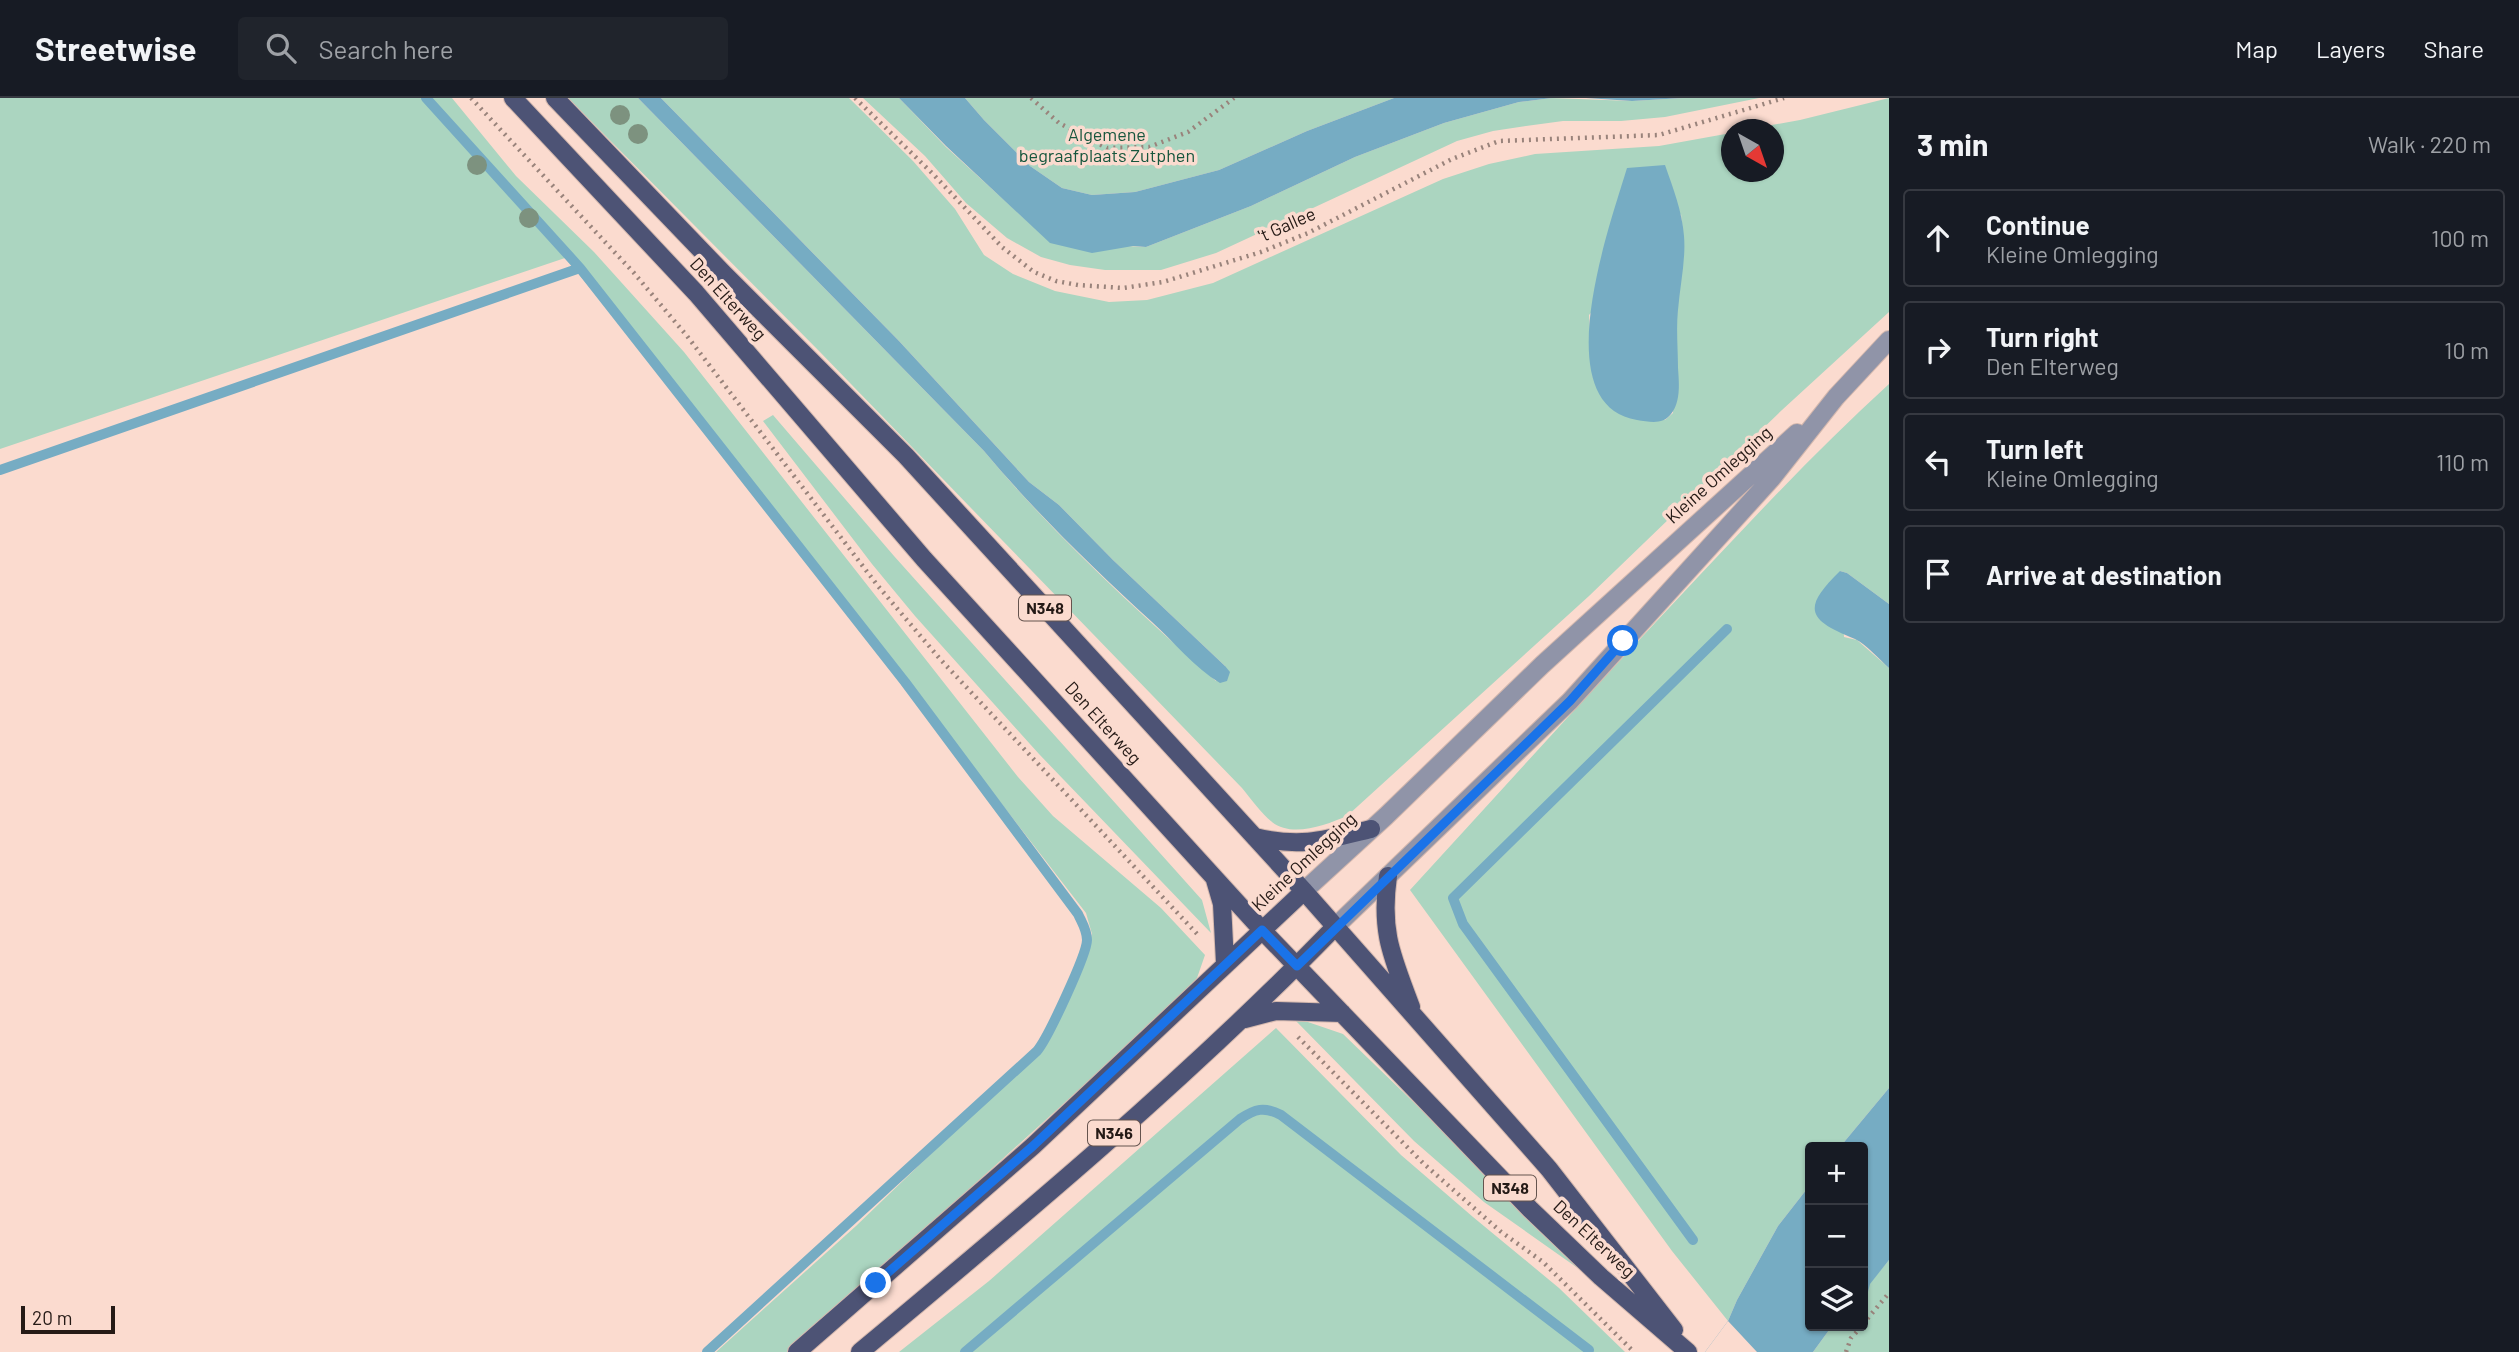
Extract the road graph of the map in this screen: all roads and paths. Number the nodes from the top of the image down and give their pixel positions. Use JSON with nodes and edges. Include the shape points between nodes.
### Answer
{"nodes":[{"id":1,"x":471,"y":98,"type":"edge"},
{"id":2,"x":513,"y":98,"type":"edge"},
{"id":3,"x":555,"y":98,"type":"edge"},
{"id":4,"x":855,"y":98,"type":"edge"},
{"id":5,"x":1031,"y":98,"type":"edge"},
{"id":6,"x":1234,"y":98,"type":"edge"},
{"id":7,"x":1784,"y":98,"type":"edge"},
{"id":8,"x":1889,"y":340,"type":"edge"},
{"id":9,"x":1836,"y":397,"type":"junction"},
{"id":10,"x":1371,"y":829,"type":"junction"},
{"id":11,"x":1255,"y":837,"type":"junction"},
{"id":12,"x":1214,"y":876,"type":"junction"},
{"id":13,"x":1388,"y":876,"type":"junction"},
{"id":14,"x":1304,"y":891,"type":"junction"},
{"id":15,"x":1181,"y":918,"type":"dead end"},
{"id":16,"x":1335,"y":927,"type":"junction"},
{"id":17,"x":1262,"y":930,"type":"junction"},
{"id":18,"x":1224,"y":963,"type":"junction"},
{"id":19,"x":1297,"y":966,"type":"junction"},
{"id":20,"x":1342,"y":1013,"type":"junction"},
{"id":21,"x":1414,"y":1017,"type":"junction"},
{"id":22,"x":1241,"y":1020,"type":"junction"},
{"id":23,"x":1308,"y":1047,"type":"dead end"},
{"id":24,"x":1889,"y":1293,"type":"edge"},
{"id":25,"x":1868,"y":1318,"type":"edge"},
{"id":26,"x":1857,"y":1331,"type":"edge"},
{"id":27,"x":797,"y":1352,"type":"edge"},
{"id":28,"x":860,"y":1352,"type":"edge"},
{"id":29,"x":1634,"y":1352,"type":"edge"},
{"id":30,"x":1689,"y":1352,"type":"edge"},
{"id":31,"x":1846,"y":1352,"type":"edge"}],
"edges":[{"from":1,"to":15,"type":"path","via":[[678,325],[878,586],[940,659]]},
{"from":2,"to":12,"type":"main road","name":"Den Elterweg","number":"N348","via":[[695,293],[924,559]]},
{"from":3,"to":11,"type":"main road","name":"Den Elterweg","number":"N348","via":[[906,456]]},
{"from":4,"to":7,"type":"path","name":"'t Gallee","via":[[1025,266],[1056,281],[1123,288],[1163,282],[1262,253],[1452,159],[1499,141],[1660,135]]},
{"from":5,"to":6,"type":"path","via":[[1059,123],[1107,148],[1149,147],[1188,132]]},
{"from":8,"to":9,"type":"street","name":"Kleine Omlegging"},
{"from":9,"to":10,"type":"street","name":"Kleine Omlegging","via":[[1542,665]]},
{"from":9,"to":13,"type":"street","name":"Kleine Omlegging","via":[[1772,478],[1570,701]]},
{"from":10,"to":11,"type":"main road","via":[[1298,844]]},
{"from":10,"to":14,"type":"street","name":"Kleine Omlegging"},
{"from":11,"to":14,"type":"main road","name":"Den Elterweg","number":"N348"},
{"from":12,"to":17,"type":"main road","name":"Den Elterweg","number":"N348"},
{"from":12,"to":18,"type":"main road","via":[[1222,904]]},
{"from":13,"to":16,"type":"street","name":"Kleine Omlegging"},
{"from":13,"to":21,"type":"main road","via":[[1385,929]]},
{"from":14,"to":16,"type":"main road","name":"Den Elterweg","number":"N348"},
{"from":14,"to":17,"type":"main road","name":"Kleine Omlegging","number":"N346"},
{"from":16,"to":19,"type":"main road","name":"Kleine Omlegging","number":"N346"},
{"from":16,"to":21,"type":"main road","name":"Den Elterweg","number":"N348"},
{"from":17,"to":18,"type":"main road","name":"Kleine Omlegging","number":"N346"},
{"from":17,"to":19,"type":"main road","name":"Den Elterweg","number":"N348"},
{"from":18,"to":27,"type":"main road","name":"Kleine Omlegging","number":"N346","via":[[1033,1146]]},
{"from":19,"to":20,"type":"main road","name":"Den Elterweg","number":"N348"},
{"from":19,"to":22,"type":"main road","name":"Kleine Omlegging","number":"N346"},
{"from":20,"to":22,"type":"main road","via":[[1276,1011]]},
{"from":20,"to":30,"type":"main road","name":"Den Elterweg","number":"N348","via":[[1530,1209]]},
{"from":21,"to":30,"type":"main road","name":"Den Elterweg","number":"N348","via":[[1549,1169]]},
{"from":22,"to":28,"type":"main road","name":"Kleine Omlegging","number":"N346","via":[[988,1246]]},
{"from":23,"to":29,"type":"path","via":[[1424,1164],[1543,1262]]},
{"from":24,"to":25,"type":"path"},
{"from":26,"to":31,"type":"path"}]}
